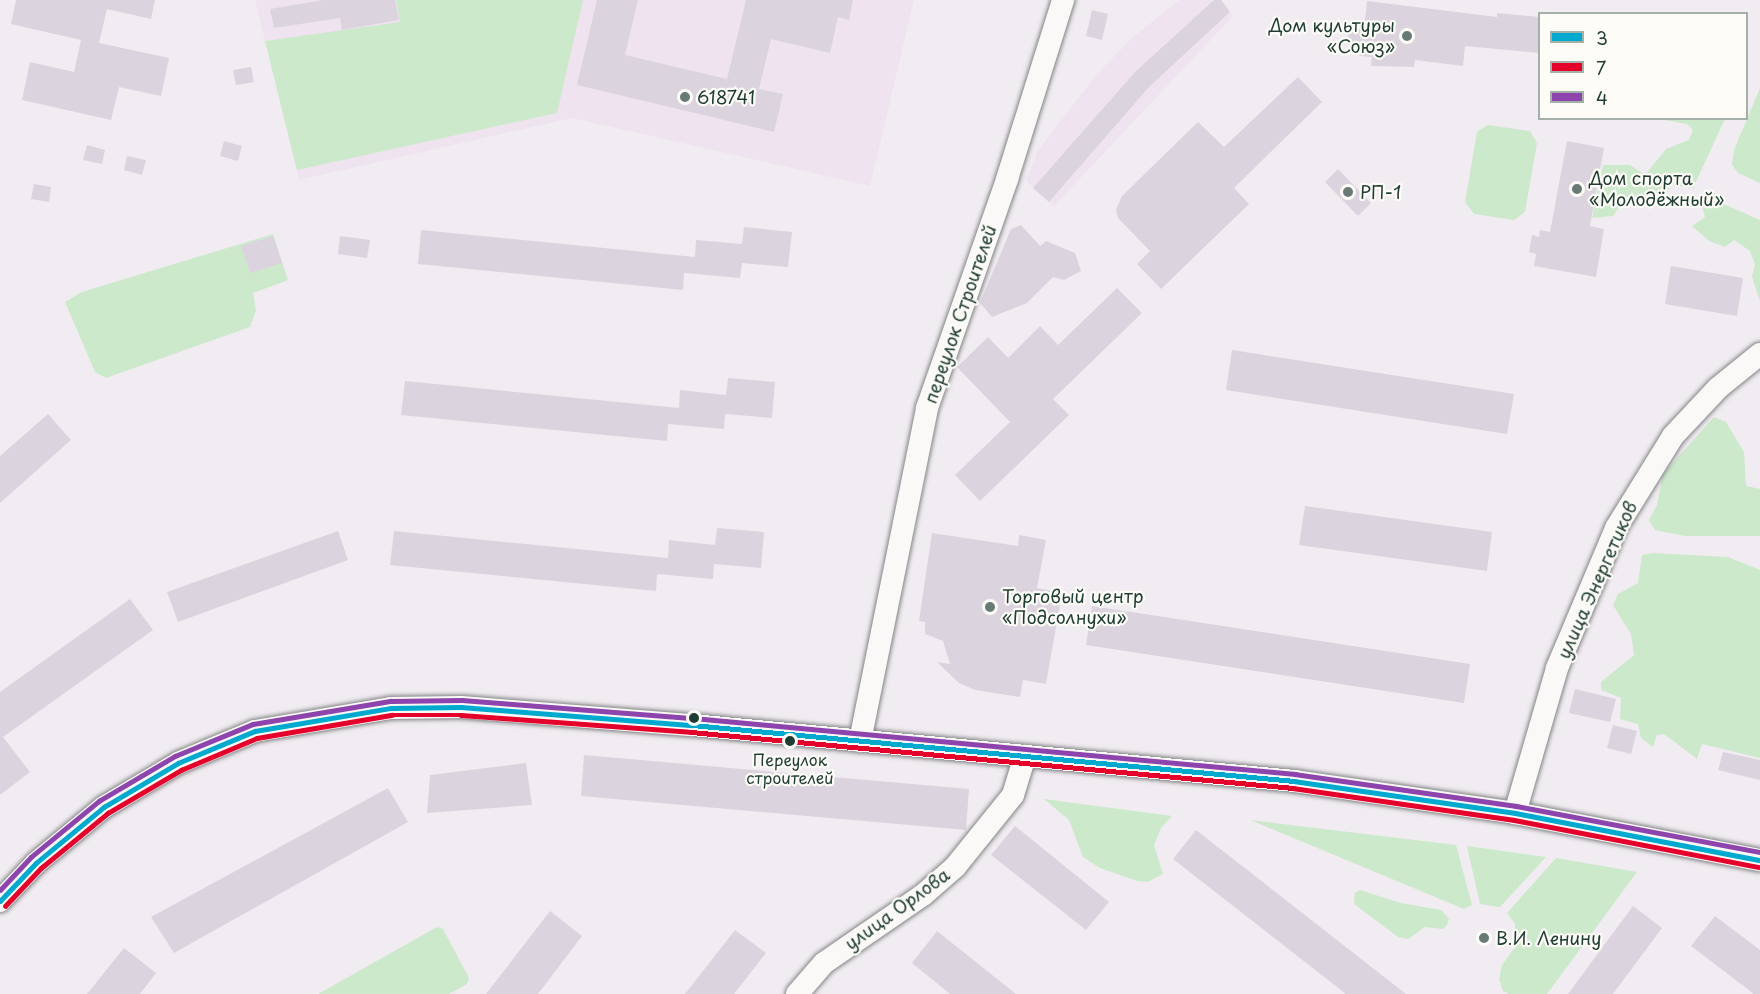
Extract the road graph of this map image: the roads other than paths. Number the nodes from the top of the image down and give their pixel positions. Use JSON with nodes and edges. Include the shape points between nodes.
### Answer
{"nodes":[{"id":1,"x":1063,"y":0,"type":"edge"},
{"id":2,"x":1760,"y":354,"type":"edge"},
{"id":3,"x":860,"y":741,"type":"junction"},
{"id":4,"x":1024,"y":756,"type":"junction"},
{"id":5,"x":1515,"y":813,"type":"junction"},
{"id":6,"x":1760,"y":860,"type":"edge"},
{"id":7,"x":2,"y":895,"type":"edge"},
{"id":8,"x":797,"y":994,"type":"edge"}],
"edges":[{"from":1,"to":3,"type":"street","name":"переулок Строителей","via":[[1007,179],[930,397]]},
{"from":2,"to":5,"type":"street","name":"улица Энергетиков","via":[[1718,388],[1673,436],[1616,528],[1557,668]]},
{"from":3,"to":4,"type":"street"},
{"from":3,"to":7,"type":"street","via":[[461,707],[391,708],[311,720],[255,731],[224,742],[135,786],[72,832]]},
{"from":4,"to":5,"type":"street","via":[[1294,781]]},
{"from":4,"to":8,"type":"street","name":"улица Орлова","via":[[1013,795],[955,867],[923,895],[824,963]]},
{"from":5,"to":6,"type":"street"}]}
